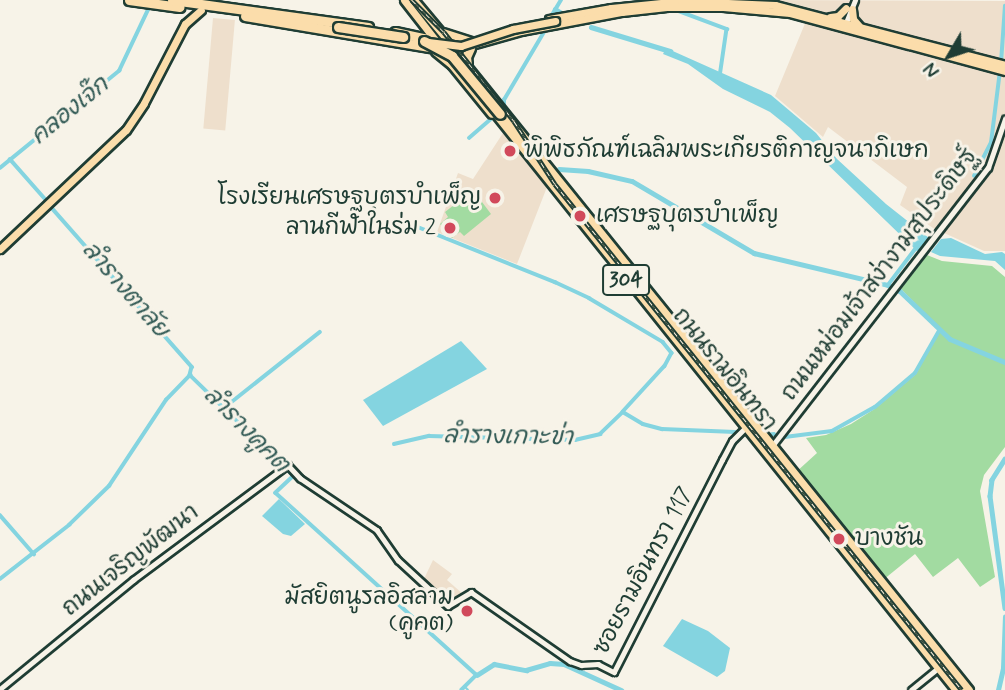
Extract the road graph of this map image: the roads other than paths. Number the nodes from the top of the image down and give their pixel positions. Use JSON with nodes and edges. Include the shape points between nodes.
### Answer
{"nodes":[{"id":1,"x":129,"y":0,"type":"edge"},
{"id":2,"x":404,"y":0,"type":"edge"},
{"id":3,"x":414,"y":0,"type":"edge"},
{"id":4,"x":855,"y":0,"type":"edge"},
{"id":5,"x":176,"y":3,"type":"edge"},
{"id":6,"x":671,"y":4,"type":"edge"},
{"id":7,"x":849,"y":5,"type":"edge"},
{"id":8,"x":201,"y":10,"type":"junction"},
{"id":9,"x":290,"y":17,"type":"junction"},
{"id":10,"x":826,"y":17,"type":"junction"},
{"id":11,"x":421,"y":21,"type":"junction"},
{"id":12,"x":553,"y":21,"type":"junction"},
{"id":13,"x":185,"y":24,"type":"junction"},
{"id":14,"x":842,"y":25,"type":"junction"},
{"id":15,"x":436,"y":27,"type":"junction"},
{"id":16,"x":862,"y":28,"type":"junction"},
{"id":17,"x":507,"y":32,"type":"junction"},
{"id":18,"x":396,"y":37,"type":"junction"},
{"id":19,"x":424,"y":41,"type":"junction"},
{"id":20,"x":470,"y":44,"type":"junction"},
{"id":21,"x":449,"y":47,"type":"junction"},
{"id":22,"x":467,"y":65,"type":"junction"},
{"id":23,"x":1002,"y":67,"type":"edge"},
{"id":24,"x":478,"y":85,"type":"junction"},
{"id":25,"x":499,"y":117,"type":"junction"},
{"id":26,"x":1005,"y":119,"type":"edge"},
{"id":27,"x":538,"y":156,"type":"junction"},
{"id":28,"x":0,"y":249,"type":"edge"},
{"id":29,"x":746,"y":428,"type":"junction"},
{"id":30,"x":772,"y":446,"type":"junction"},
{"id":31,"x":285,"y":467,"type":"joint"},
{"id":32,"x":813,"y":504,"type":"junction"},
{"id":33,"x":939,"y":667,"type":"junction"},
{"id":34,"x":0,"y":689,"type":"edge"},
{"id":35,"x":911,"y":690,"type":"edge"},
{"id":36,"x":957,"y":690,"type":"edge"},
{"id":37,"x":968,"y":690,"type":"edge"}],
"edges":[{"from":1,"to":5,"type":"highway"},
{"from":2,"to":11,"type":"main road"},
{"from":3,"to":15,"type":"main road"},
{"from":4,"to":7,"type":"street"},
{"from":5,"to":8,"type":"highway"},
{"from":5,"to":9,"type":"highway"},
{"from":5,"to":13,"type":"main road","via":[[186,15]]},
{"from":6,"to":10,"type":"main road","via":[[775,5]]},
{"from":6,"to":12,"type":"main road"},
{"from":6,"to":12,"type":"main road","via":[[622,7]]},
{"from":6,"to":14,"type":"main road","via":[[773,10]]},
{"from":7,"to":10,"type":"main road","via":[[838,16]]},
{"from":7,"to":14,"type":"street"},
{"from":7,"to":16,"type":"main road"},
{"from":8,"to":13,"type":"main road"},
{"from":8,"to":18,"type":"highway"},
{"from":9,"to":18,"type":"highway"},
{"from":9,"to":19,"type":"highway","bridge":true},
{"from":10,"to":14,"type":"main road"},
{"from":11,"to":19,"type":"main road"},
{"from":11,"to":19,"type":"main road"},
{"from":12,"to":17,"type":"main road"},
{"from":12,"to":17,"type":"main road","bridge":true,"via":[[539,28]]},
{"from":12,"to":19,"type":"main road","bridge":true,"via":[[461,46]]},
{"from":13,"to":28,"type":"main road","via":[[126,130]]},
{"from":14,"to":16,"type":"main road"},
{"from":14,"to":23,"type":"main road"},
{"from":15,"to":20,"type":"main road"},
{"from":15,"to":21,"type":"main road"},
{"from":16,"to":23,"type":"main road"},
{"from":17,"to":20,"type":"main road"},
{"from":18,"to":19,"type":"highway"},
{"from":19,"to":21,"type":"highway"},
{"from":19,"to":25,"type":"highway","bridge":true,"via":[[452,55]]},
{"from":20,"to":21,"type":"main road"},
{"from":20,"to":22,"type":"highway"},
{"from":21,"to":22,"type":"highway","name":"ถนนรามอินทรา","number":"304"},
{"from":21,"to":24,"type":"highway","name":"ถนนรามอินทรา","number":"304"},
{"from":22,"to":24,"type":"highway","name":"ถนนรามอินทรา","number":"304"},
{"from":24,"to":25,"type":"highway","name":"ถนนรามอินทรา","number":"304"},
{"from":24,"to":27,"type":"highway","name":"ถนนรามอินทรา","number":"304"},
{"from":25,"to":27,"type":"highway"},
{"from":25,"to":29,"type":"highway","name":"ถนนรามอินทรา","number":"304"},
{"from":26,"to":30,"type":"street","name":"ถนนหม่อมเจ้าสง่างามสุประดิษฐ์","via":[[989,168]]},
{"from":27,"to":30,"type":"highway","name":"ถนนรามอินทรา","number":"304"},
{"from":29,"to":31,"type":"street","name":"ซอยรามอินทรา 117","via":[[722,460],[614,672],[598,664],[570,661],[471,592],[447,605],[398,560],[377,530]]},
{"from":29,"to":32,"type":"highway","name":"ถนนรามอินทรา","number":"304"},
{"from":30,"to":32,"type":"highway","name":"ถนนรามอินทรา","number":"304"},
{"from":31,"to":34,"type":"street","name":"ถนนเจริญพัฒนา","via":[[133,580]]},
{"from":32,"to":33,"type":"highway","name":"ถนนรามอินทรา","number":"304"},
{"from":32,"to":37,"type":"highway","name":"ถนนรามอินทรา","number":"304"},
{"from":33,"to":35,"type":"street"},
{"from":33,"to":36,"type":"highway","name":"ถนนรามอินทรา","number":"304"}]}
